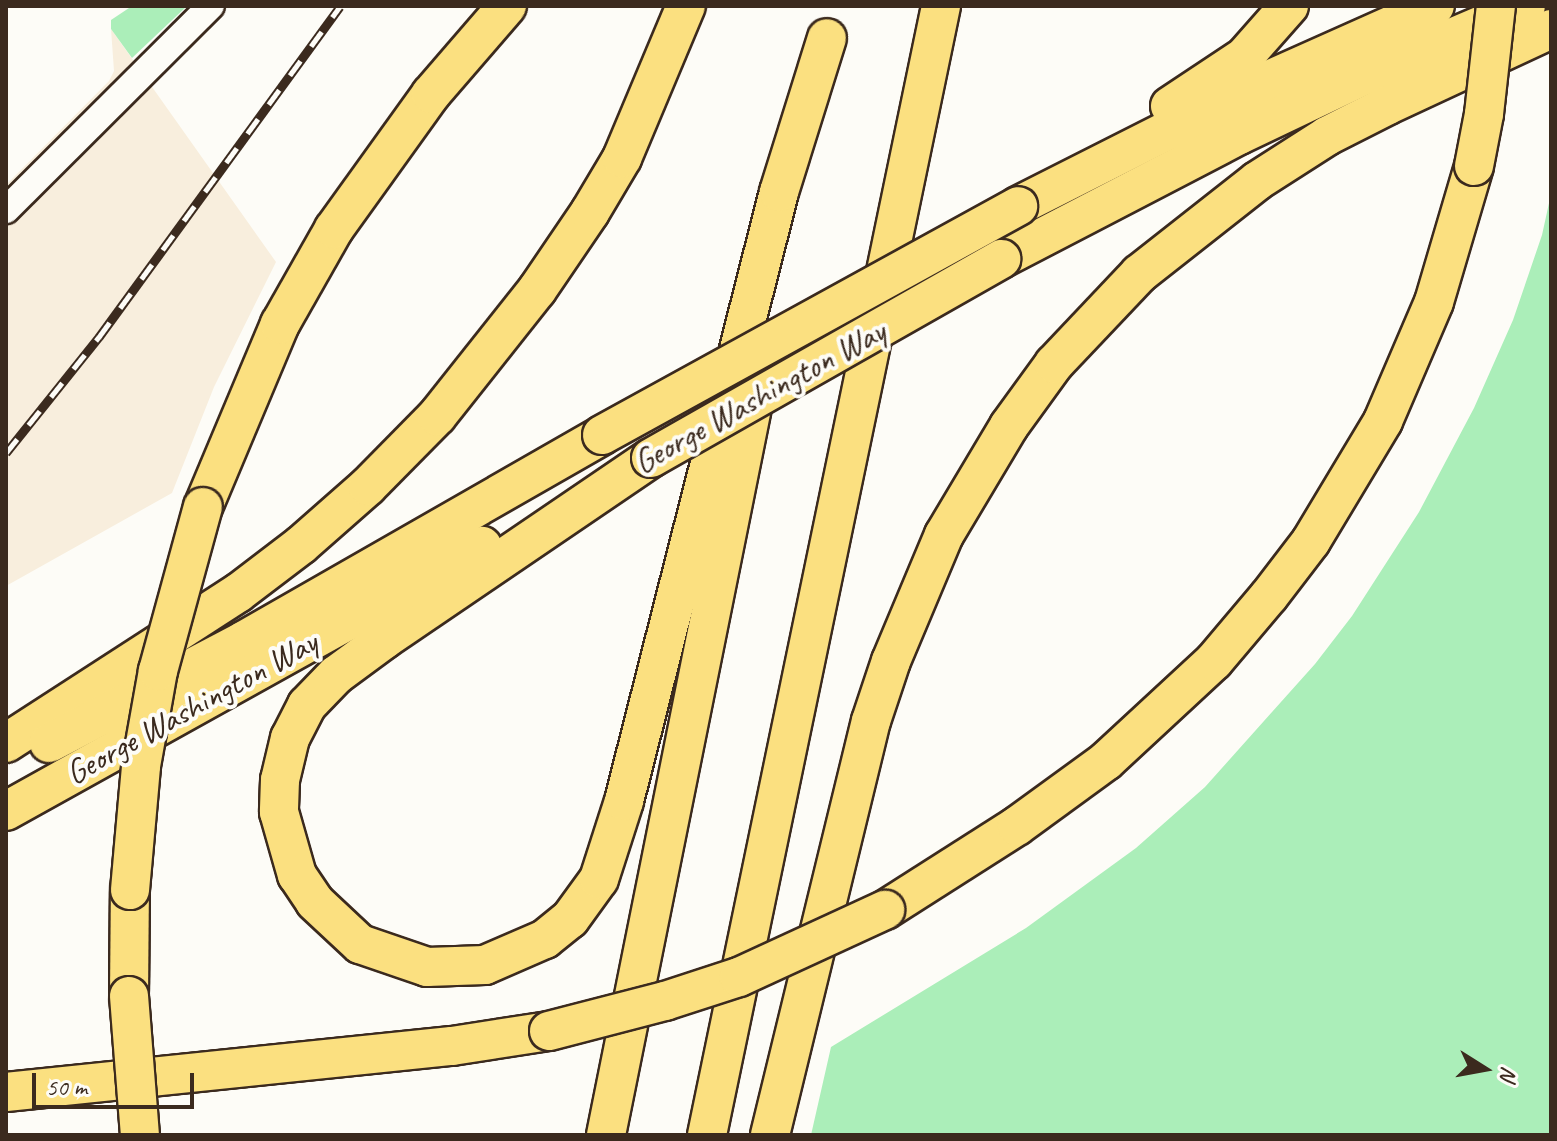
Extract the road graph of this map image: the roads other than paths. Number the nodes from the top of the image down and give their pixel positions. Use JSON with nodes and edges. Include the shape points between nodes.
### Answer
{"nodes":[{"id":1,"x":211,"y":6,"type":"edge"},
{"id":2,"x":507,"y":6,"type":"edge"},
{"id":3,"x":686,"y":6,"type":"edge"},
{"id":4,"x":943,"y":6,"type":"edge"},
{"id":5,"x":1289,"y":6,"type":"edge"},
{"id":6,"x":1435,"y":6,"type":"edge"},
{"id":7,"x":1496,"y":6,"type":"edge"},
{"id":8,"x":1526,"y":6,"type":"edge"},
{"id":9,"x":830,"y":22,"type":"edge"},
{"id":10,"x":1551,"y":29,"type":"edge"},
{"id":11,"x":1023,"y":203,"type":"junction"},
{"id":12,"x":6,"y":210,"type":"edge"},
{"id":13,"x":651,"y":458,"type":"junction"},
{"id":14,"x":6,"y":743,"type":"edge"},
{"id":15,"x":6,"y":765,"type":"edge"},
{"id":16,"x":6,"y":811,"type":"edge"},
{"id":17,"x":6,"y":1092,"type":"edge"},
{"id":18,"x":140,"y":1135,"type":"edge"},
{"id":19,"x":606,"y":1135,"type":"edge"},
{"id":20,"x":707,"y":1135,"type":"edge"},
{"id":21,"x":770,"y":1135,"type":"edge"}],
"edges":[{"from":1,"to":12,"type":"street"},
{"from":2,"to":18,"type":"highway","bridge":true,"via":[[431,94],[334,229],[280,324],[203,507],[158,671],[139,780],[129,996]]},
{"from":3,"to":14,"type":"highway","via":[[622,158],[590,212],[537,290],[437,416],[368,486],[238,593]]},
{"from":4,"to":20,"type":"highway"},
{"from":5,"to":11,"type":"highway","via":[[1244,57]]},
{"from":6,"to":11,"type":"highway","name":"George Washington Way","via":[[1264,82]]},
{"from":7,"to":17,"type":"highway","bridge":true,"via":[[1474,166],[1434,302],[1383,421],[1311,541],[1214,661],[1106,761],[1017,826],[885,910],[739,977],[665,1001],[549,1031],[452,1046]]},
{"from":8,"to":13,"type":"highway","name":"George Washington Way","bridge":true,"via":[[1365,75],[1001,259]]},
{"from":9,"to":13,"type":"highway","via":[[779,192],[624,801],[599,879],[570,919],[545,939],[485,965],[427,967],[360,944],[315,902],[297,875],[279,812],[290,738],[307,705],[336,675],[385,639]]},
{"from":9,"to":19,"type":"highway"},
{"from":10,"to":21,"type":"highway","via":[[1327,136],[1246,189],[1108,305],[1054,364],[1009,426],[944,535],[891,661],[871,721]]},
{"from":11,"to":15,"type":"highway","name":"George Washington Way","bridge":true,"via":[[243,641]]},
{"from":13,"to":16,"type":"highway","name":"George Washington Way"}]}
